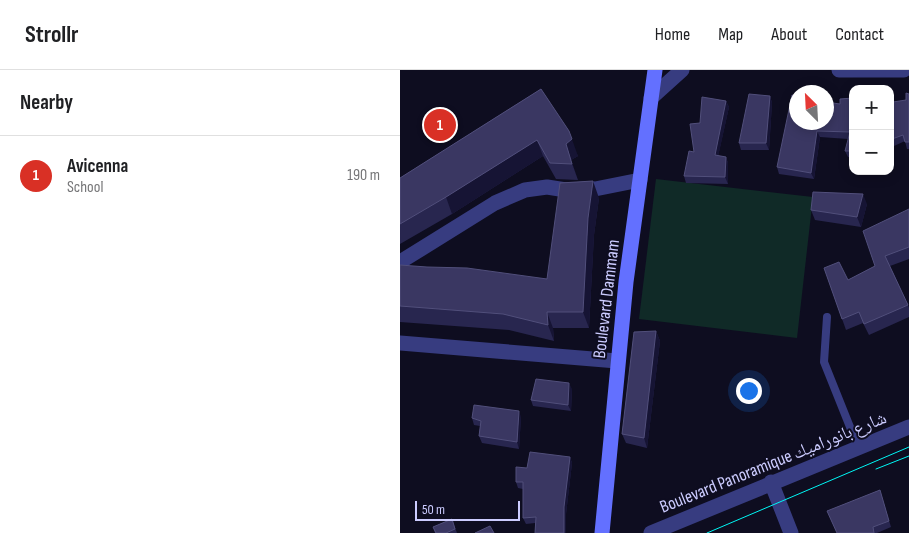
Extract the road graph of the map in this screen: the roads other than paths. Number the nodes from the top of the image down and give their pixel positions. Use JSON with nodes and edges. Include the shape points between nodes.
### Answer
{"nodes":[{"id":1,"x":655,"y":70,"type":"edge"},
{"id":2,"x":682,"y":70,"type":"edge"},
{"id":3,"x":839,"y":70,"type":"edge"},
{"id":4,"x":904,"y":70,"type":"edge"},
{"id":5,"x":651,"y":98,"type":"junction"},
{"id":6,"x":640,"y":180,"type":"junction"},
{"id":7,"x":400,"y":262,"type":"edge"},
{"id":8,"x":828,"y":317,"type":"dead end"},
{"id":9,"x":400,"y":343,"type":"edge"},
{"id":10,"x":617,"y":361,"type":"junction"},
{"id":11,"x":909,"y":427,"type":"edge"},
{"id":12,"x":858,"y":447,"type":"junction"},
{"id":13,"x":771,"y":482,"type":"junction"},
{"id":14,"x":602,"y":533,"type":"edge"},
{"id":15,"x":651,"y":533,"type":"edge"},
{"id":16,"x":791,"y":533,"type":"edge"}],
"edges":[{"from":1,"to":5,"type":"street","name":"Boulevard Dammam"},
{"from":2,"to":5,"type":"street"},
{"from":3,"to":4,"type":"street"},
{"from":5,"to":6,"type":"street","name":"Boulevard Dammam"},
{"from":6,"to":7,"type":"street","via":[[602,188],[525,190],[495,203]]},
{"from":6,"to":10,"type":"street","name":"Boulevard Dammam"},
{"from":8,"to":12,"type":"lane","via":[[824,362]]},
{"from":9,"to":10,"type":"street"},
{"from":10,"to":14,"type":"street","name":"Boulevard Dammam"},
{"from":11,"to":12,"type":"street","name":"Boulevard Panoramique شارع بانوراميك"},
{"from":12,"to":13,"type":"street","name":"Boulevard Panoramique شارع بانوراميك"},
{"from":13,"to":15,"type":"street","name":"Boulevard Panoramique شارع بانوراميك"},
{"from":13,"to":16,"type":"street"}]}
